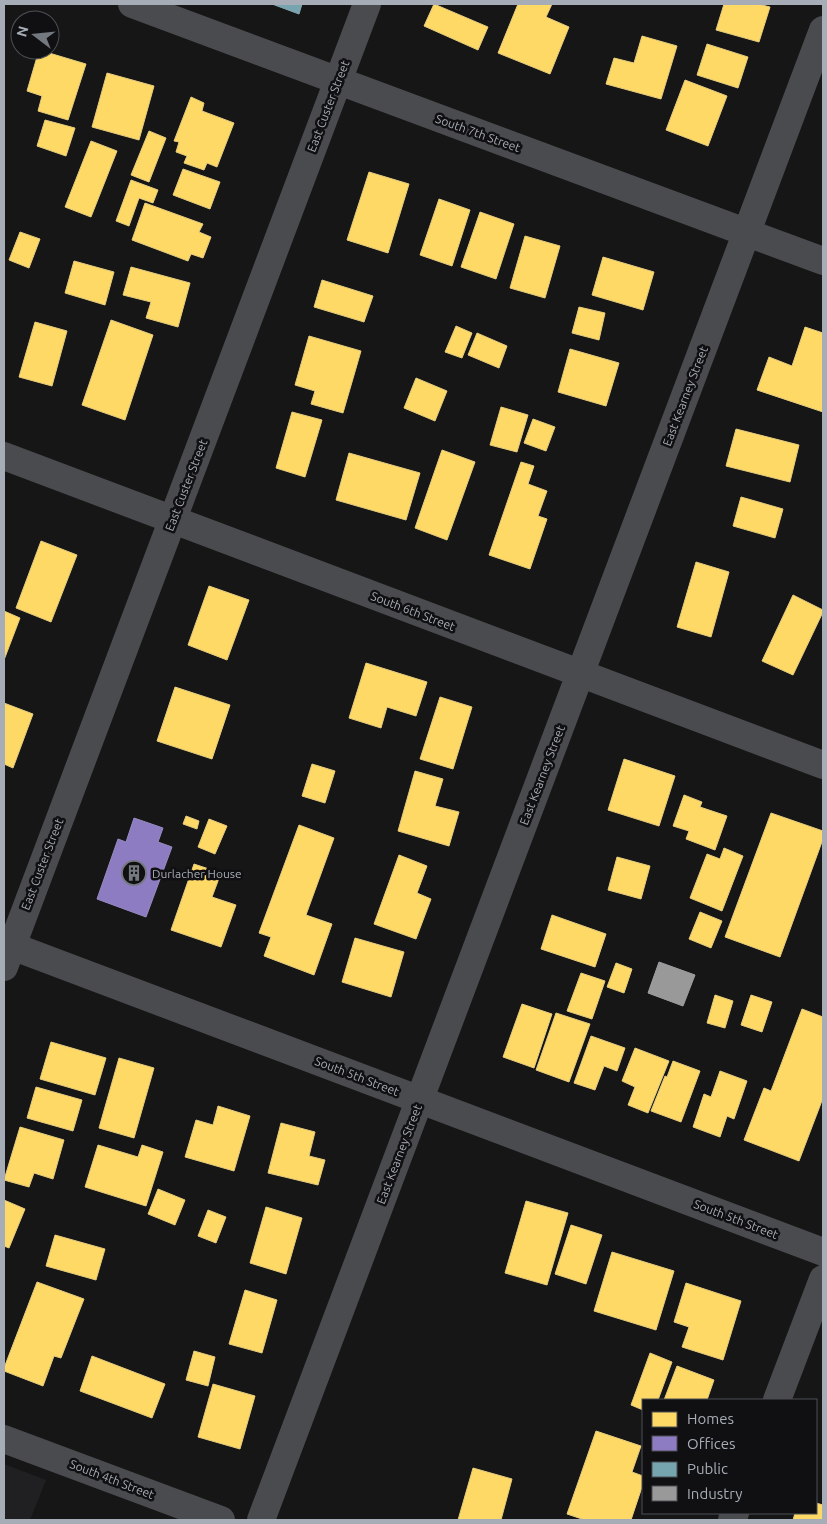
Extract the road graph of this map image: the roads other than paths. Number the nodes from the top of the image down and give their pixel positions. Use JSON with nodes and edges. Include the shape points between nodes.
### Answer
{"nodes":[{"id":1,"x":132,"y":4,"type":"edge"},
{"id":2,"x":367,"y":4,"type":"edge"},
{"id":3,"x":823,"y":30,"type":"edge"},
{"id":4,"x":338,"y":81,"type":"junction"},
{"id":5,"x":747,"y":233,"type":"junction"},
{"id":6,"x":823,"y":261,"type":"edge"},
{"id":7,"x":4,"y":456,"type":"edge"},
{"id":8,"x":172,"y":520,"type":"junction"},
{"id":9,"x":581,"y":674,"type":"junction"},
{"id":10,"x":823,"y":765,"type":"edge"},
{"id":11,"x":6,"y":952,"type":"edge"},
{"id":12,"x":420,"y":1100,"type":"junction"},
{"id":13,"x":823,"y":1252,"type":"edge"},
{"id":14,"x":823,"y":1279,"type":"edge"},
{"id":15,"x":777,"y":1399,"type":"edge"},
{"id":16,"x":4,"y":1438,"type":"edge"},
{"id":17,"x":221,"y":1520,"type":"edge"},
{"id":18,"x":261,"y":1520,"type":"edge"}],
"edges":[{"from":1,"to":4,"type":"street","name":"South 7th Street"},
{"from":2,"to":4,"type":"street","name":"East Custer Street"},
{"from":3,"to":5,"type":"street","name":"East Kearney Street"},
{"from":4,"to":5,"type":"street","name":"South 7th Street"},
{"from":4,"to":8,"type":"street","name":"East Custer Street"},
{"from":5,"to":6,"type":"street","name":"South 7th Street"},
{"from":5,"to":9,"type":"street","name":"East Kearney Street"},
{"from":7,"to":8,"type":"street","name":"South 6th Street"},
{"from":8,"to":9,"type":"street","name":"South 6th Street"},
{"from":8,"to":11,"type":"street","name":"East Custer Street"},
{"from":9,"to":10,"type":"street","name":"South 6th Street"},
{"from":9,"to":12,"type":"street","name":"East Kearney Street"},
{"from":11,"to":12,"type":"street","name":"South 5th Street"},
{"from":12,"to":13,"type":"street","name":"South 5th Street"},
{"from":12,"to":18,"type":"street","name":"East Kearney Street"},
{"from":14,"to":15,"type":"street"},
{"from":16,"to":17,"type":"street","name":"South 4th Street"}]}
